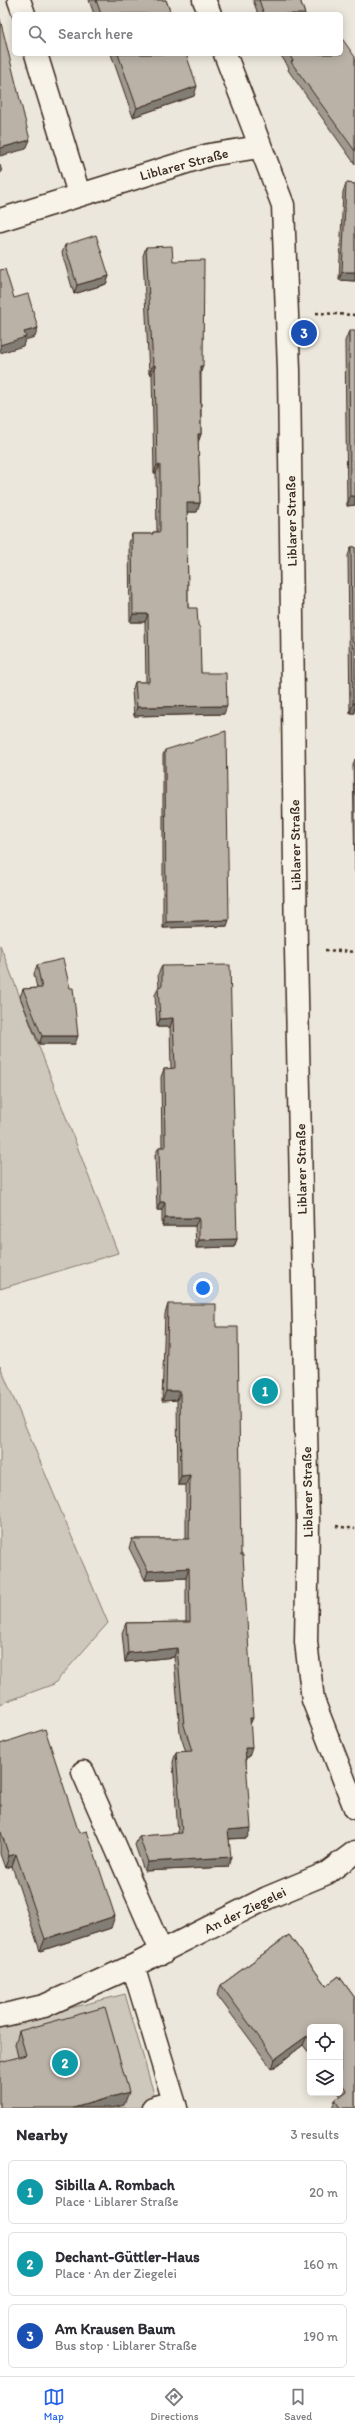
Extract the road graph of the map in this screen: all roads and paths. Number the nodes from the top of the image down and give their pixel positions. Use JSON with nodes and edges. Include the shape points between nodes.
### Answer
{"nodes":[{"id":1,"x":20,"y":0,"type":"edge"},
{"id":2,"x":204,"y":0,"type":"edge"},
{"id":3,"x":23,"y":12,"type":"edge"},
{"id":4,"x":209,"y":12,"type":"edge"},
{"id":5,"x":37,"y":56,"type":"edge"},
{"id":6,"x":226,"y":56,"type":"edge"},
{"id":7,"x":259,"y":147,"type":"junction"},
{"id":8,"x":79,"y":194,"type":"junction"},
{"id":9,"x":0,"y":220,"type":"edge"},
{"id":10,"x":287,"y":312,"type":"junction"},
{"id":11,"x":355,"y":315,"type":"edge"},
{"id":12,"x":83,"y":1772,"type":"dead end"},
{"id":13,"x":355,"y":1808,"type":"edge"},
{"id":14,"x":355,"y":1852,"type":"edge"},
{"id":15,"x":162,"y":1953,"type":"junction"},
{"id":16,"x":134,"y":1966,"type":"junction"},
{"id":17,"x":0,"y":2016,"type":"edge"},
{"id":18,"x":175,"y":2105,"type":"edge"},
{"id":19,"x":154,"y":2108,"type":"edge"}],
"edges":[{"from":1,"to":3,"type":"street"},
{"from":2,"to":4,"type":"street"},
{"from":5,"to":8,"type":"street"},
{"from":6,"to":7,"type":"street"},
{"from":7,"to":8,"type":"street","name":"Liblarer Straße","via":[[209,155]]},
{"from":7,"to":10,"type":"street","name":"Liblarer Straße","via":[[283,205]]},
{"from":8,"to":9,"type":"street","name":"Liblarer Straße"},
{"from":10,"to":11,"type":"path"},
{"from":10,"to":13,"type":"street","name":"Liblarer Straße","via":[[296,949],[308,1516],[306,1642],[313,1700]]},
{"from":12,"to":15,"type":"street"},
{"from":14,"to":15,"type":"street","name":"An der Ziegelei","via":[[326,1873],[267,1898]]},
{"from":15,"to":16,"type":"street","name":"An der Ziegelei"},
{"from":16,"to":17,"type":"street","name":"An der Ziegelei","via":[[44,2006]]},
{"from":16,"to":18,"type":"street"},
{"from":18,"to":19,"type":"street"}]}
